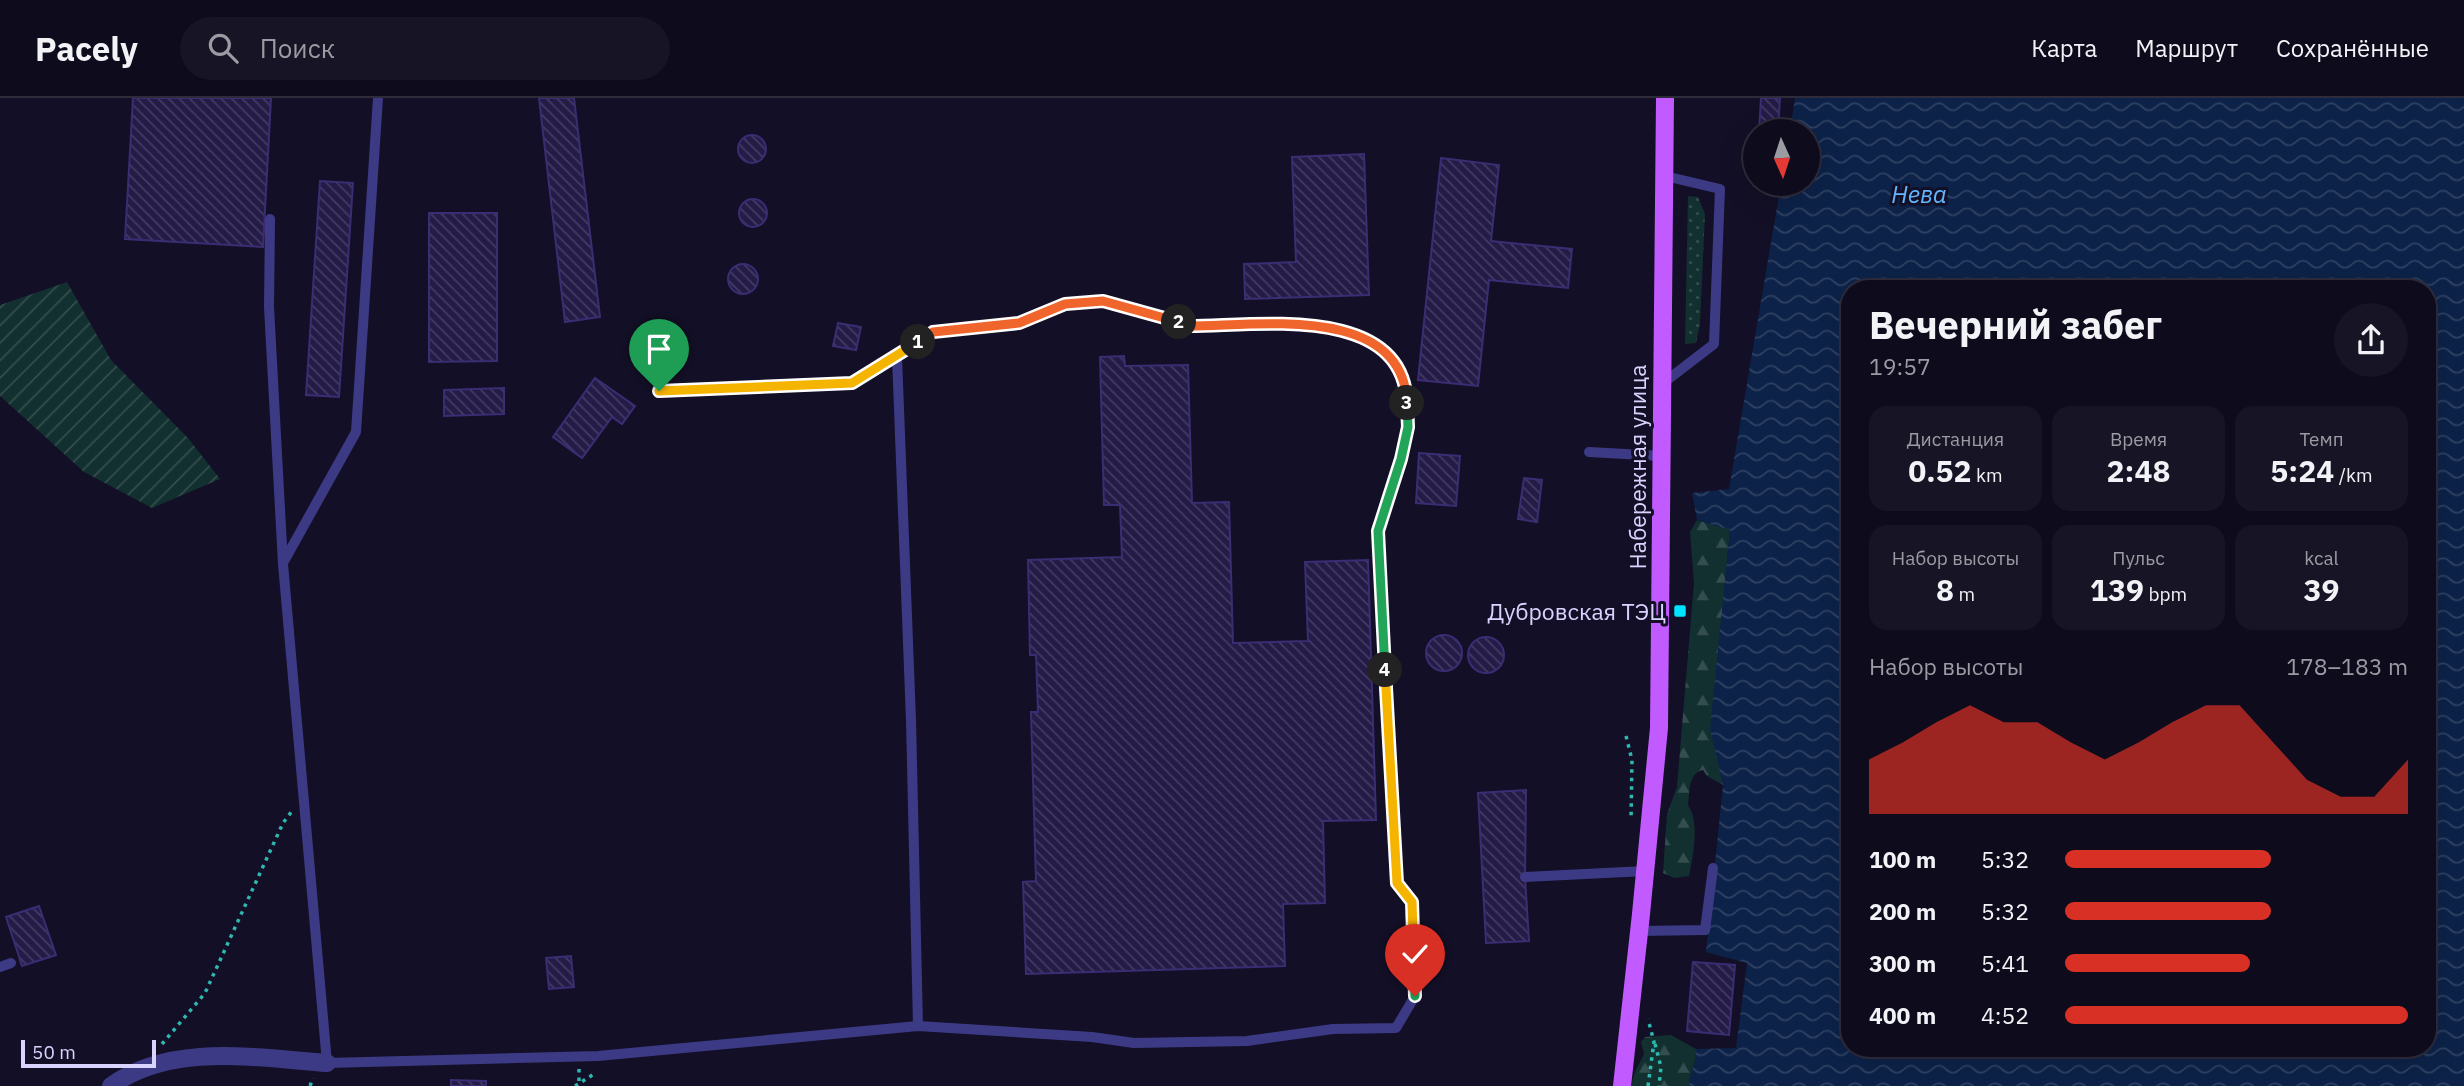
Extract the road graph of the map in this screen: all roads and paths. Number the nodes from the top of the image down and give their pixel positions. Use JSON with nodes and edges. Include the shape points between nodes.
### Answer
{"nodes":[{"id":1,"x":378,"y":98,"type":"edge"},
{"id":2,"x":1665,"y":98,"type":"edge"},
{"id":3,"x":1665,"y":176,"type":"junction"},
{"id":4,"x":270,"y":219,"type":"dead end"},
{"id":5,"x":897,"y":356,"type":"junction"},
{"id":6,"x":1661,"y":384,"type":"junction"},
{"id":7,"x":659,"y":391,"type":"dead end"},
{"id":8,"x":1589,"y":452,"type":"dead end"},
{"id":9,"x":1661,"y":456,"type":"junction"},
{"id":10,"x":283,"y":564,"type":"junction"},
{"id":11,"x":1626,"y":736,"type":"dead end"},
{"id":12,"x":303,"y":795,"type":"junction"},
{"id":13,"x":1631,"y":827,"type":"dead end"},
{"id":14,"x":1713,"y":868,"type":"dead end"},
{"id":15,"x":1646,"y":871,"type":"junction"},
{"id":16,"x":1525,"y":877,"type":"dead end"},
{"id":17,"x":1639,"y":931,"type":"junction"},
{"id":18,"x":11,"y":963,"type":"dead end"},
{"id":19,"x":0,"y":967,"type":"edge"},
{"id":20,"x":1648,"y":1016,"type":"dead end"},
{"id":21,"x":918,"y":1026,"type":"junction"},
{"id":22,"x":1654,"y":1042,"type":"junction"},
{"id":23,"x":156,"y":1050,"type":"dead end"},
{"id":24,"x":327,"y":1063,"type":"junction"},
{"id":25,"x":594,"y":1074,"type":"dead end"},
{"id":26,"x":111,"y":1086,"type":"edge"},
{"id":27,"x":575,"y":1086,"type":"edge"},
{"id":28,"x":1622,"y":1086,"type":"edge"},
{"id":29,"x":1648,"y":1086,"type":"edge"},
{"id":30,"x":1660,"y":1086,"type":"edge"}],
"edges":[{"from":1,"to":10,"type":"lane","via":[[356,432]]},
{"from":2,"to":3,"type":"main road","name":"Набережная улица"},
{"from":3,"to":6,"type":"main road","name":"Набережная улица"},
{"from":3,"to":6,"type":"lane","via":[[1720,190],[1714,344]]},
{"from":4,"to":10,"type":"lane","via":[[269,307]]},
{"from":5,"to":7,"type":"lane","via":[[852,383]]},
{"from":5,"to":21,"type":"lane"},
{"from":5,"to":21,"type":"lane","via":[[933,332],[1019,323],[1065,304],[1103,301],[1190,326],[1313,324],[1374,342],[1398,364],[1407,392],[1408,427],[1378,531],[1397,883],[1412,902],[1415,996],[1396,1028],[1333,1029],[1247,1041],[1134,1043]]},
{"from":6,"to":9,"type":"main road","name":"Набережная улица"},
{"from":8,"to":9,"type":"lane"},
{"from":9,"to":15,"type":"main road","name":"Набережная улица","via":[[1659,728]]},
{"from":10,"to":12,"type":"lane"},
{"from":11,"to":13,"type":"path","via":[[1632,760]]},
{"from":12,"to":23,"type":"path","via":[[283,823],[205,993]]},
{"from":12,"to":24,"type":"lane"},
{"from":14,"to":17,"type":"lane","via":[[1705,930]]},
{"from":15,"to":16,"type":"lane"},
{"from":15,"to":17,"type":"main road","name":"Набережная улица"},
{"from":17,"to":28,"type":"main road","name":"Набережная улица"},
{"from":18,"to":19,"type":"lane"},
{"from":20,"to":22,"type":"path"},
{"from":21,"to":24,"type":"lane","via":[[598,1056]]},
{"from":22,"to":29,"type":"path"},
{"from":22,"to":30,"type":"path","via":[[1661,1067]]},
{"from":24,"to":26,"type":"street","via":[[229,1056],[194,1059],[161,1063]]},
{"from":25,"to":27,"type":"path"}]}
